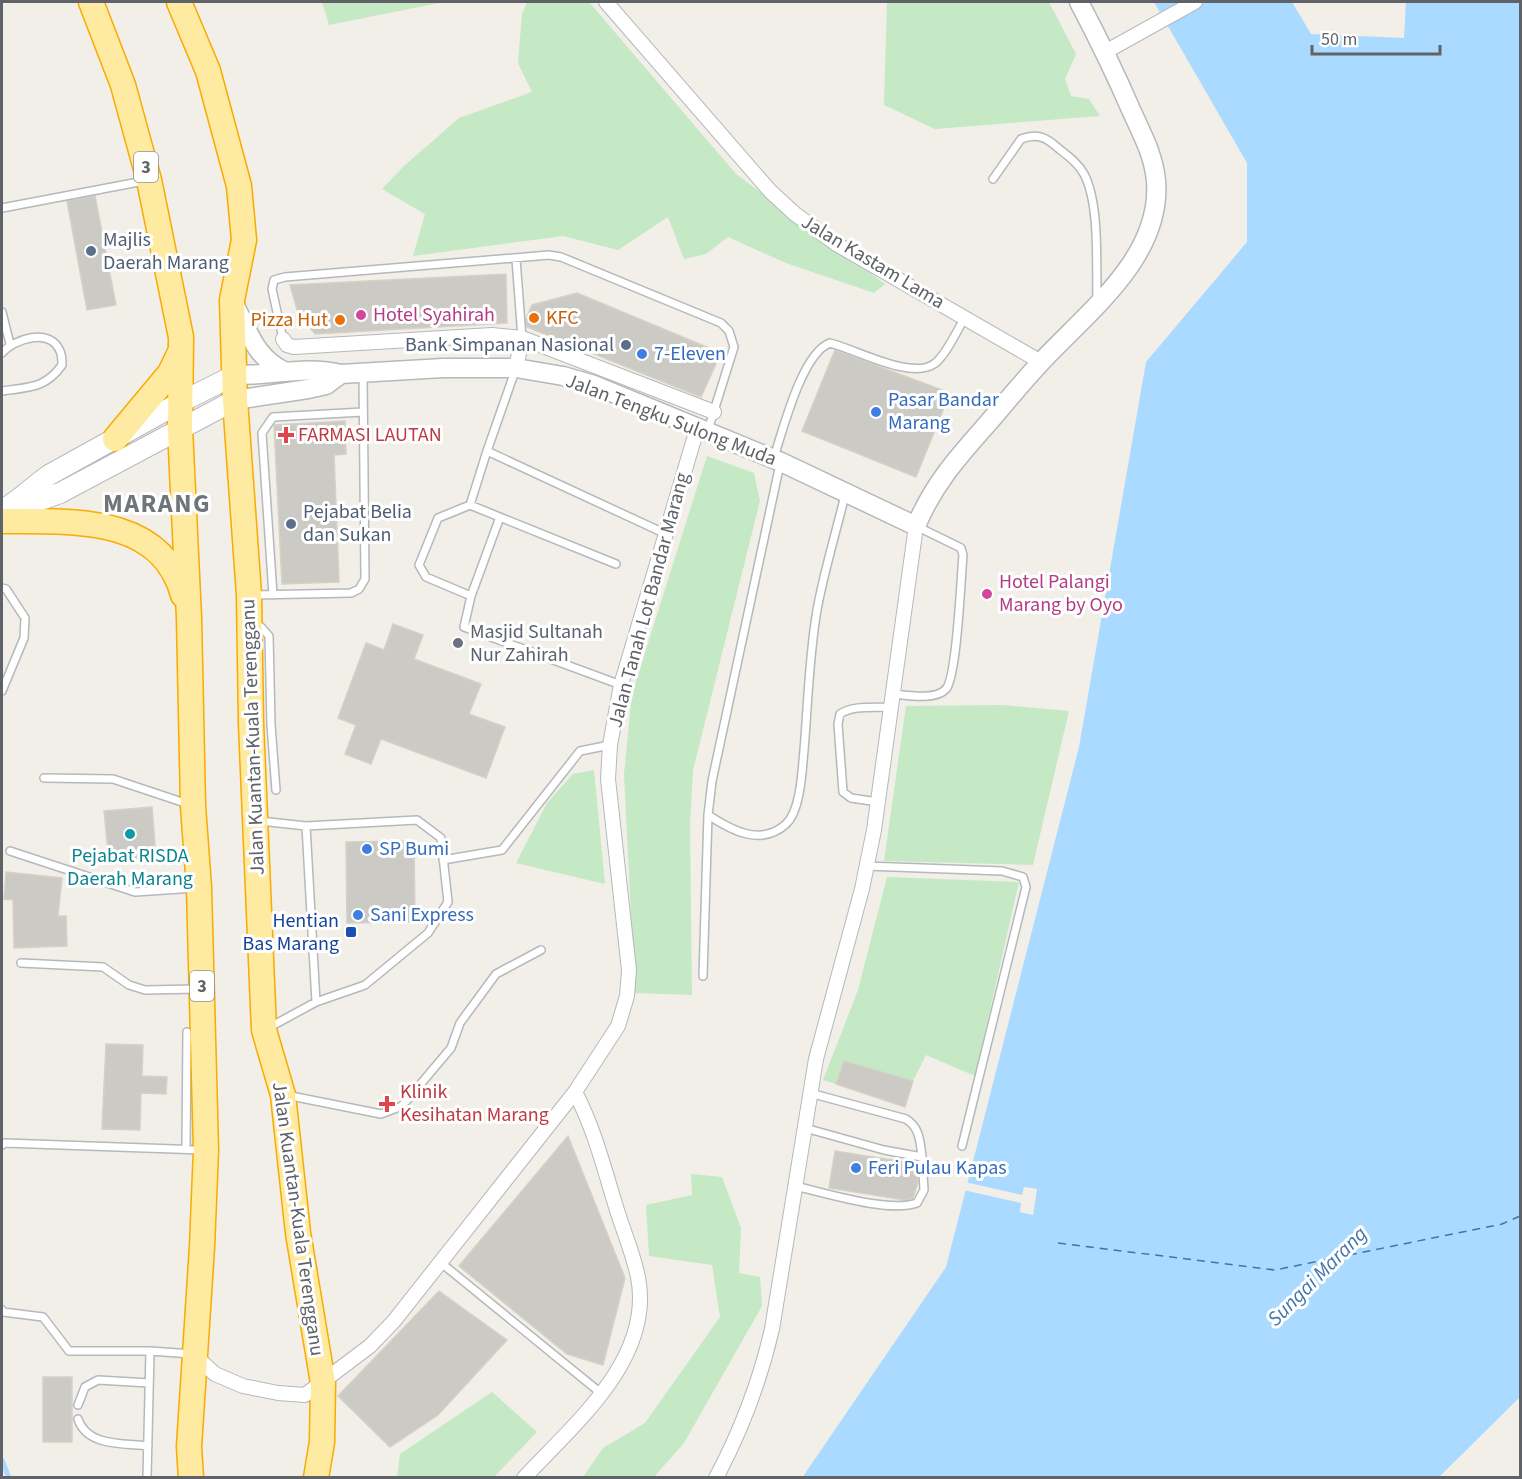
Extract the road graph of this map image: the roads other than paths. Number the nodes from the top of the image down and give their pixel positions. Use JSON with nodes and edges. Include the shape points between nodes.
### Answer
{"nodes":[{"id":1,"x":91,"y":2,"type":"edge"},
{"id":2,"x":179,"y":2,"type":"edge"},
{"id":3,"x":606,"y":2,"type":"edge"},
{"id":4,"x":1078,"y":2,"type":"edge"},
{"id":5,"x":1195,"y":2,"type":"edge"},
{"id":6,"x":1105,"y":52,"type":"junction"},
{"id":7,"x":993,"y":179,"type":"dead end"},
{"id":8,"x":149,"y":180,"type":"junction"},
{"id":9,"x":2,"y":208,"type":"edge"},
{"id":10,"x":516,"y":259,"type":"junction"},
{"id":11,"x":231,"y":300,"type":"junction"},
{"id":12,"x":1097,"y":304,"type":"junction"},
{"id":13,"x":2,"y":312,"type":"edge"},
{"id":14,"x":965,"y":317,"type":"junction"},
{"id":15,"x":182,"y":337,"type":"junction"},
{"id":16,"x":522,"y":338,"type":"junction"},
{"id":17,"x":283,"y":339,"type":"joint"},
{"id":18,"x":10,"y":344,"type":"junction"},
{"id":19,"x":2,"y":353,"type":"edge"},
{"id":20,"x":1041,"y":362,"type":"junction"},
{"id":21,"x":516,"y":368,"type":"junction"},
{"id":22,"x":286,"y":372,"type":"junction"},
{"id":23,"x":363,"y":372,"type":"junction"},
{"id":24,"x":341,"y":374,"type":"junction"},
{"id":25,"x":235,"y":375,"type":"junction"},
{"id":26,"x":2,"y":391,"type":"edge"},
{"id":27,"x":236,"y":400,"type":"junction"},
{"id":28,"x":181,"y":402,"type":"junction"},
{"id":29,"x":363,"y":412,"type":"junction"},
{"id":30,"x":714,"y":412,"type":"junction"},
{"id":31,"x":180,"y":428,"type":"junction"},
{"id":32,"x":702,"y":430,"type":"junction"},
{"id":33,"x":115,"y":439,"type":"junction"},
{"id":34,"x":487,"y":451,"type":"junction"},
{"id":35,"x":777,"y":460,"type":"junction"},
{"id":36,"x":846,"y":493,"type":"junction"},
{"id":37,"x":471,"y":505,"type":"junction"},
{"id":38,"x":5,"y":512,"type":"edge"},
{"id":39,"x":500,"y":517,"type":"junction"},
{"id":40,"x":916,"y":526,"type":"junction"},
{"id":41,"x":666,"y":534,"type":"junction"},
{"id":42,"x":616,"y":564,"type":"dead end"},
{"id":43,"x":2,"y":588,"type":"edge"},
{"id":44,"x":261,"y":595,"type":"junction"},
{"id":45,"x":471,"y":596,"type":"junction"},
{"id":46,"x":189,"y":618,"type":"junction"},
{"id":47,"x":621,"y":685,"type":"junction"},
{"id":48,"x":2,"y":691,"type":"edge"},
{"id":49,"x":891,"y":701,"type":"junction"},
{"id":50,"x":261,"y":724,"type":"junction"},
{"id":51,"x":610,"y":745,"type":"junction"},
{"id":52,"x":44,"y":778,"type":"dead end"},
{"id":53,"x":276,"y":790,"type":"dead end"},
{"id":54,"x":878,"y":802,"type":"junction"},
{"id":55,"x":193,"y":806,"type":"junction"},
{"id":56,"x":708,"y":815,"type":"junction"},
{"id":57,"x":255,"y":820,"type":"junction"},
{"id":58,"x":306,"y":826,"type":"junction"},
{"id":59,"x":10,"y":851,"type":"dead end"},
{"id":60,"x":443,"y":860,"type":"junction"},
{"id":61,"x":866,"y":866,"type":"junction"},
{"id":62,"x":199,"y":888,"type":"junction"},
{"id":63,"x":541,"y":950,"type":"dead end"},
{"id":64,"x":21,"y":963,"type":"dead end"},
{"id":65,"x":704,"y":976,"type":"dead end"},
{"id":66,"x":202,"y":989,"type":"junction"},
{"id":67,"x":316,"y":1002,"type":"junction"},
{"id":68,"x":264,"y":1030,"type":"junction"},
{"id":69,"x":187,"y":1032,"type":"dead end"},
{"id":70,"x":575,"y":1092,"type":"junction"},
{"id":71,"x":810,"y":1093,"type":"junction"},
{"id":72,"x":283,"y":1095,"type":"junction"},
{"id":73,"x":805,"y":1128,"type":"junction"},
{"id":74,"x":2,"y":1145,"type":"edge"},
{"id":75,"x":962,"y":1146,"type":"dead end"},
{"id":76,"x":196,"y":1150,"type":"junction"},
{"id":77,"x":922,"y":1157,"type":"junction"},
{"id":78,"x":795,"y":1186,"type":"junction"},
{"id":79,"x":440,"y":1262,"type":"junction"},
{"id":80,"x":2,"y":1310,"type":"edge"},
{"id":81,"x":150,"y":1351,"type":"junction"},
{"id":82,"x":194,"y":1354,"type":"junction"},
{"id":83,"x":149,"y":1383,"type":"junction"},
{"id":84,"x":323,"y":1383,"type":"junction"},
{"id":85,"x":602,"y":1395,"type":"junction"},
{"id":86,"x":78,"y":1405,"type":"dead end"},
{"id":87,"x":78,"y":1419,"type":"dead end"},
{"id":88,"x":148,"y":1446,"type":"junction"},
{"id":89,"x":147,"y":1478,"type":"edge"},
{"id":90,"x":191,"y":1478,"type":"edge"},
{"id":91,"x":316,"y":1478,"type":"edge"},
{"id":92,"x":524,"y":1478,"type":"edge"},
{"id":93,"x":716,"y":1478,"type":"edge"}],
"edges":[{"from":1,"to":8,"type":"highway","number":"3","via":[[123,85]]},
{"from":2,"to":11,"type":"highway","name":"Jalan Kuantan-Kuala Terengganu","via":[[208,71],[239,186],[244,240]]},
{"from":3,"to":14,"type":"street","name":"Jalan Kastam Lama","via":[[770,191],[795,214],[838,245]]},
{"from":4,"to":6,"type":"street"},
{"from":5,"to":6,"type":"street"},
{"from":6,"to":12,"type":"street","via":[[1152,159],[1156,204],[1139,251]]},
{"from":7,"to":12,"type":"lane","via":[[1021,140],[1029,136],[1043,136],[1074,161],[1084,174],[1093,203]]},
{"from":8,"to":9,"type":"lane"},
{"from":8,"to":15,"type":"highway","number":"3"},
{"from":10,"to":16,"type":"lane"},
{"from":10,"to":17,"type":"lane","via":[[274,280],[272,289]]},
{"from":10,"to":30,"type":"lane","via":[[561,257],[721,323],[729,331],[734,347]]},
{"from":11,"to":22,"type":"street","via":[[258,351]]},
{"from":11,"to":25,"type":"highway","name":"Jalan Kuantan-Kuala Terengganu"},
{"from":12,"to":20,"type":"street"},
{"from":13,"to":18,"type":"lane"},
{"from":14,"to":20,"type":"street","name":"Jalan Kastam Lama"},
{"from":14,"to":35,"type":"lane","via":[[940,358],[925,367],[890,365],[830,343],[823,347],[800,380]]},
{"from":15,"to":28,"type":"highway","number":"3"},
{"from":15,"to":33,"type":"highway","via":[[170,373]]},
{"from":16,"to":17,"type":"street","via":[[492,335],[294,347]]},
{"from":16,"to":21,"type":"street"},
{"from":16,"to":30,"type":"street"},
{"from":18,"to":19,"type":"lane"},
{"from":18,"to":26,"type":"lane","via":[[28,338],[48,339],[60,350],[62,365],[40,386]]},
{"from":20,"to":40,"type":"street","via":[[951,466],[933,490]]},
{"from":21,"to":23,"type":"street","name":"Jalan Tengku Sulong Muda"},
{"from":21,"to":32,"type":"street","name":"Jalan Tengku Sulong Muda","via":[[594,386]]},
{"from":21,"to":34,"type":"lane"},
{"from":22,"to":24,"type":"street","name":"Jalan Tengku Sulong Muda","via":[[326,370]]},
{"from":22,"to":25,"type":"street","name":"Jalan Tengku Sulong Muda"},
{"from":23,"to":24,"type":"street","name":"Jalan Tengku Sulong Muda"},
{"from":23,"to":29,"type":"lane"},
{"from":24,"to":27,"type":"street","name":"Jalan Tengku Sulong Muda","via":[[326,385]]},
{"from":25,"to":27,"type":"highway","name":"Jalan Kuantan-Kuala Terengganu"},
{"from":25,"to":28,"type":"main road"},
{"from":27,"to":31,"type":"main road"},
{"from":27,"to":44,"type":"highway","name":"Jalan Kuantan-Kuala Terengganu"},
{"from":28,"to":31,"type":"highway","number":"3"},
{"from":28,"to":33,"type":"main road"},
{"from":29,"to":44,"type":"lane","via":[[273,417],[262,432]]},
{"from":29,"to":44,"type":"lane","via":[[365,579],[351,593]]},
{"from":30,"to":32,"type":"lane"},
{"from":31,"to":38,"type":"main road","via":[[60,493]]},
{"from":31,"to":46,"type":"highway","number":"3"},
{"from":32,"to":35,"type":"street","name":"Jalan Tengku Sulong Muda"},
{"from":32,"to":41,"type":"street","name":"Jalan Tanah Lot Bandar Marang"},
{"from":33,"to":38,"type":"main road","via":[[49,475]]},
{"from":34,"to":37,"type":"lane"},
{"from":34,"to":41,"type":"lane"},
{"from":35,"to":36,"type":"street","name":"Jalan Tengku Sulong Muda"},
{"from":35,"to":56,"type":"lane"},
{"from":36,"to":40,"type":"street","name":"Jalan Tengku Sulong Muda"},
{"from":36,"to":56,"type":"lane","via":[[817,609],[803,761],[793,814],[787,824],[765,835],[740,834]]},
{"from":37,"to":39,"type":"lane"},
{"from":37,"to":45,"type":"lane","via":[[438,518],[419,565],[426,577]]},
{"from":38,"to":46,"type":"highway","via":[[113,528],[144,541],[175,573]]},
{"from":39,"to":42,"type":"lane"},
{"from":39,"to":45,"type":"lane"},
{"from":40,"to":49,"type":"street"},
{"from":40,"to":49,"type":"lane","via":[[961,548],[963,555],[951,680],[946,689],[931,696]]},
{"from":41,"to":47,"type":"street","name":"Jalan Tanah Lot Bandar Marang"},
{"from":43,"to":48,"type":"lane","via":[[25,618],[24,638]]},
{"from":44,"to":50,"type":"highway","name":"Jalan Kuantan-Kuala Terengganu","via":[[250,624]]},
{"from":45,"to":47,"type":"lane","via":[[464,627]]},
{"from":46,"to":55,"type":"highway","number":"3"},
{"from":47,"to":51,"type":"street","name":"Jalan Tanah Lot Bandar Marang"},
{"from":49,"to":54,"type":"street"},
{"from":49,"to":54,"type":"lane","via":[[843,711],[838,724],[843,792],[851,798]]},
{"from":50,"to":53,"type":"lane"},
{"from":50,"to":57,"type":"highway","name":"Jalan Kuantan-Kuala Terengganu"},
{"from":51,"to":60,"type":"lane","via":[[580,751],[502,850]]},
{"from":51,"to":70,"type":"street","name":"Jalan Tanah Lot Bandar Marang","via":[[608,779],[629,970],[627,996],[618,1026]]},
{"from":52,"to":55,"type":"lane","via":[[113,779]]},
{"from":54,"to":61,"type":"street"},
{"from":55,"to":62,"type":"highway","number":"3"},
{"from":56,"to":65,"type":"lane"},
{"from":57,"to":58,"type":"lane"},
{"from":57,"to":68,"type":"highway","name":"Jalan Kuantan-Kuala Terengganu"},
{"from":58,"to":60,"type":"lane","via":[[417,820],[441,838]]},
{"from":58,"to":67,"type":"lane"},
{"from":59,"to":62,"type":"lane","via":[[135,892]]},
{"from":60,"to":67,"type":"lane","via":[[448,902],[428,933],[365,985]]},
{"from":61,"to":71,"type":"street"},
{"from":61,"to":75,"type":"lane","via":[[1002,871],[1023,877],[1026,886]]},
{"from":62,"to":66,"type":"highway","number":"3"},
{"from":63,"to":72,"type":"lane","via":[[496,974],[460,1023],[452,1048],[402,1106],[381,1114]]},
{"from":64,"to":66,"type":"lane","via":[[103,967],[129,986],[145,990]]},
{"from":66,"to":76,"type":"highway","number":"3"},
{"from":67,"to":68,"type":"lane"},
{"from":68,"to":72,"type":"highway","name":"Jalan Kuantan-Kuala Terengganu"},
{"from":69,"to":76,"type":"lane"},
{"from":70,"to":79,"type":"street","name":"Jalan Tanah Lot Bandar Marang"},
{"from":70,"to":85,"type":"street","via":[[589,1120],[638,1277],[638,1315],[628,1354]]},
{"from":71,"to":73,"type":"street"},
{"from":71,"to":77,"type":"lane","via":[[906,1119],[918,1130]]},
{"from":72,"to":84,"type":"highway","name":"Jalan Kuantan-Kuala Terengganu","via":[[298,1233]]},
{"from":73,"to":77,"type":"lane"},
{"from":73,"to":78,"type":"street"},
{"from":74,"to":76,"type":"lane"},
{"from":76,"to":82,"type":"highway","number":"3","via":[[202,1247]]},
{"from":77,"to":78,"type":"lane","via":[[924,1190],[912,1205],[875,1204]]},
{"from":78,"to":93,"type":"street","via":[[766,1356],[740,1430]]},
{"from":79,"to":84,"type":"street","name":"Jalan Tanah Lot Bandar Marang","via":[[377,1339]]},
{"from":79,"to":85,"type":"lane"},
{"from":80,"to":81,"type":"lane","via":[[43,1317],[69,1351]]},
{"from":81,"to":82,"type":"lane"},
{"from":81,"to":83,"type":"lane"},
{"from":82,"to":84,"type":"street","name":"Jalan Tanah Lot Bandar Marang","via":[[215,1374],[243,1386],[305,1395]]},
{"from":82,"to":90,"type":"highway","number":"3"},
{"from":83,"to":86,"type":"lane","via":[[98,1380],[85,1387]]},
{"from":83,"to":88,"type":"lane"},
{"from":84,"to":91,"type":"highway","name":"Jalan Kuantan-Kuala Terengganu","via":[[322,1442]]},
{"from":85,"to":92,"type":"street"},
{"from":87,"to":88,"type":"lane","via":[[87,1435],[98,1440]]},
{"from":88,"to":89,"type":"lane"}]}
